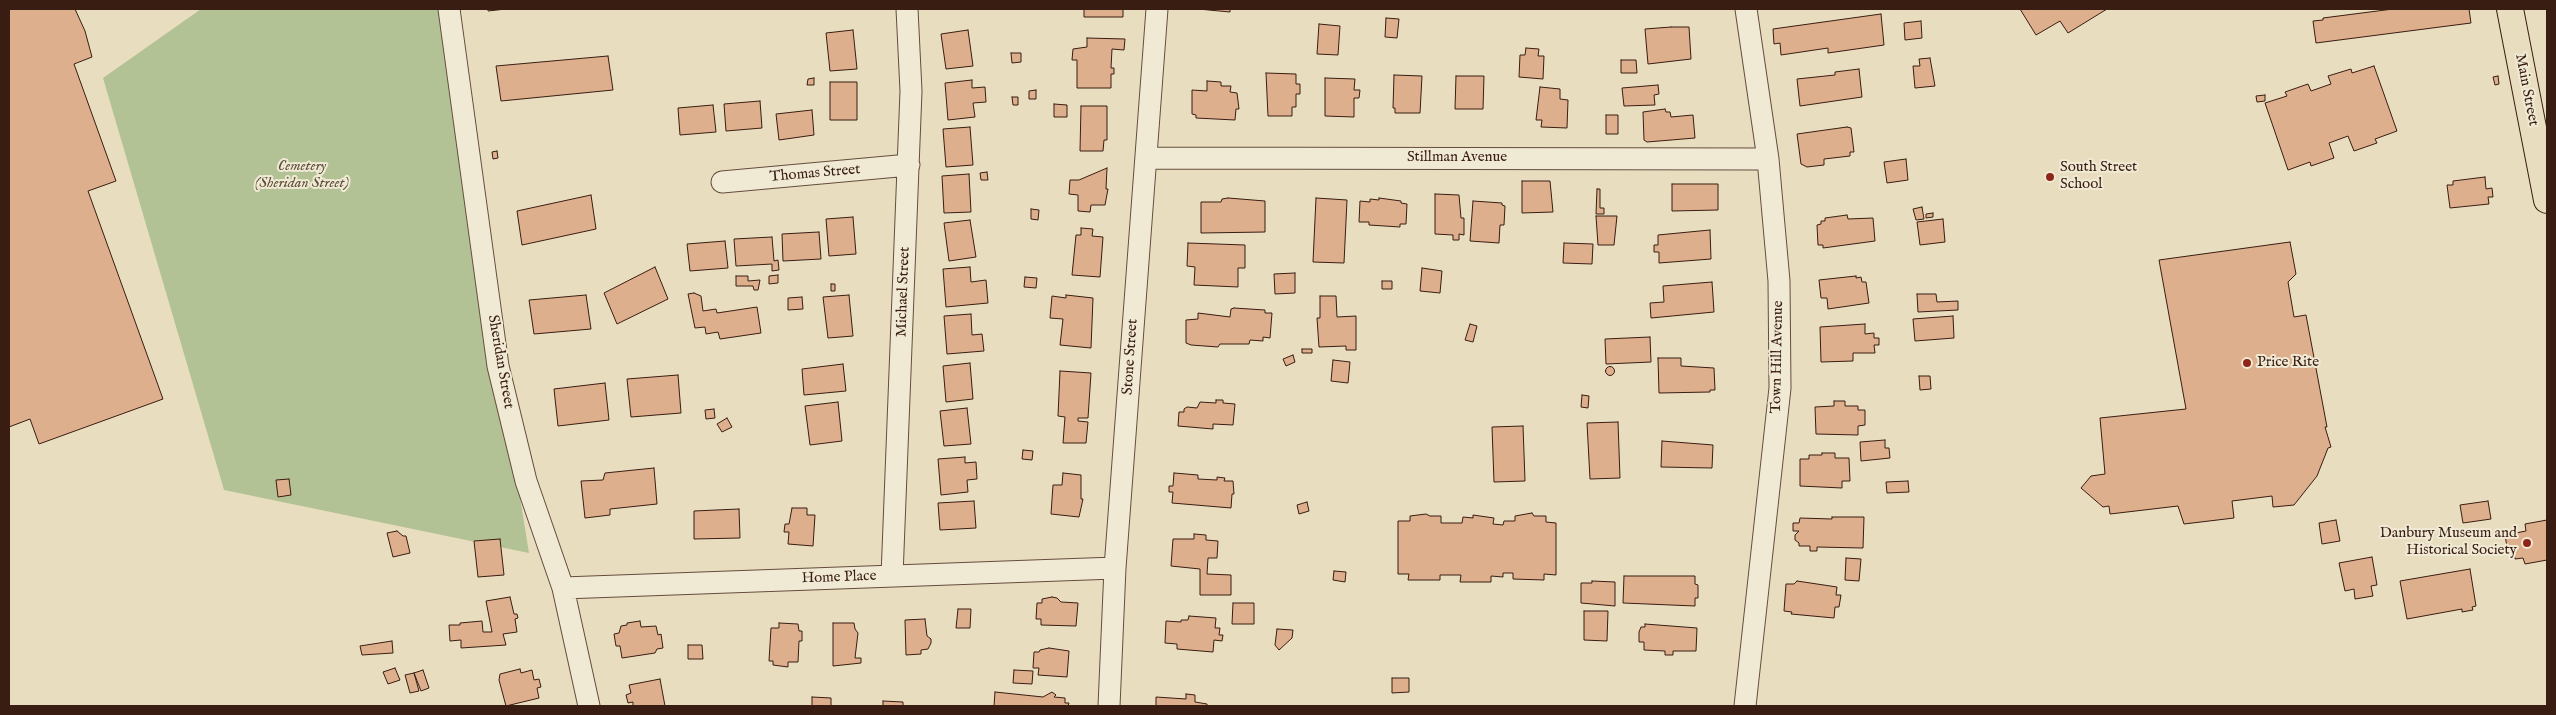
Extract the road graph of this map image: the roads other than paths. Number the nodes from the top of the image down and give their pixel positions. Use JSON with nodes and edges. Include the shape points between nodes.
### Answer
{"nodes":[{"id":1,"x":449,"y":9,"type":"edge"},
{"id":2,"x":906,"y":9,"type":"edge"},
{"id":3,"x":1157,"y":9,"type":"edge"},
{"id":4,"x":1746,"y":9,"type":"edge"},
{"id":5,"x":2510,"y":9,"type":"edge"},
{"id":6,"x":1146,"y":158,"type":"junction"},
{"id":7,"x":1768,"y":158,"type":"junction"},
{"id":8,"x":909,"y":166,"type":"junction"},
{"id":9,"x":722,"y":182,"type":"dead end"},
{"id":10,"x":2547,"y":200,"type":"edge"},
{"id":11,"x":1115,"y":568,"type":"junction"},
{"id":12,"x":892,"y":576,"type":"junction"},
{"id":13,"x":563,"y":588,"type":"junction"},
{"id":14,"x":589,"y":706,"type":"edge"},
{"id":15,"x":1108,"y":706,"type":"edge"},
{"id":16,"x":1745,"y":706,"type":"edge"}],
"edges":[{"from":1,"to":13,"type":"street","name":"Sheridan Street","via":[[498,366],[526,481]]},
{"from":2,"to":8,"type":"street","name":"Michael Street","via":[[911,91]]},
{"from":3,"to":6,"type":"street","name":"Stone Street"},
{"from":4,"to":7,"type":"street","name":"Town Hill Avenue"},
{"from":5,"to":10,"type":"main road","name":"Main Street"},
{"from":6,"to":7,"type":"street","name":"Stillman Avenue"},
{"from":6,"to":11,"type":"street","name":"Stone Street"},
{"from":7,"to":16,"type":"street","name":"Town Hill Avenue","via":[[1779,281],[1780,388]]},
{"from":8,"to":9,"type":"street","name":"Thomas Street"},
{"from":8,"to":12,"type":"street","name":"Michael Street"},
{"from":11,"to":12,"type":"street","name":"Home Place"},
{"from":11,"to":15,"type":"street","name":"Stone Street"},
{"from":12,"to":13,"type":"street","name":"Home Place"},
{"from":13,"to":14,"type":"street","name":"Sheridan Street"}]}
